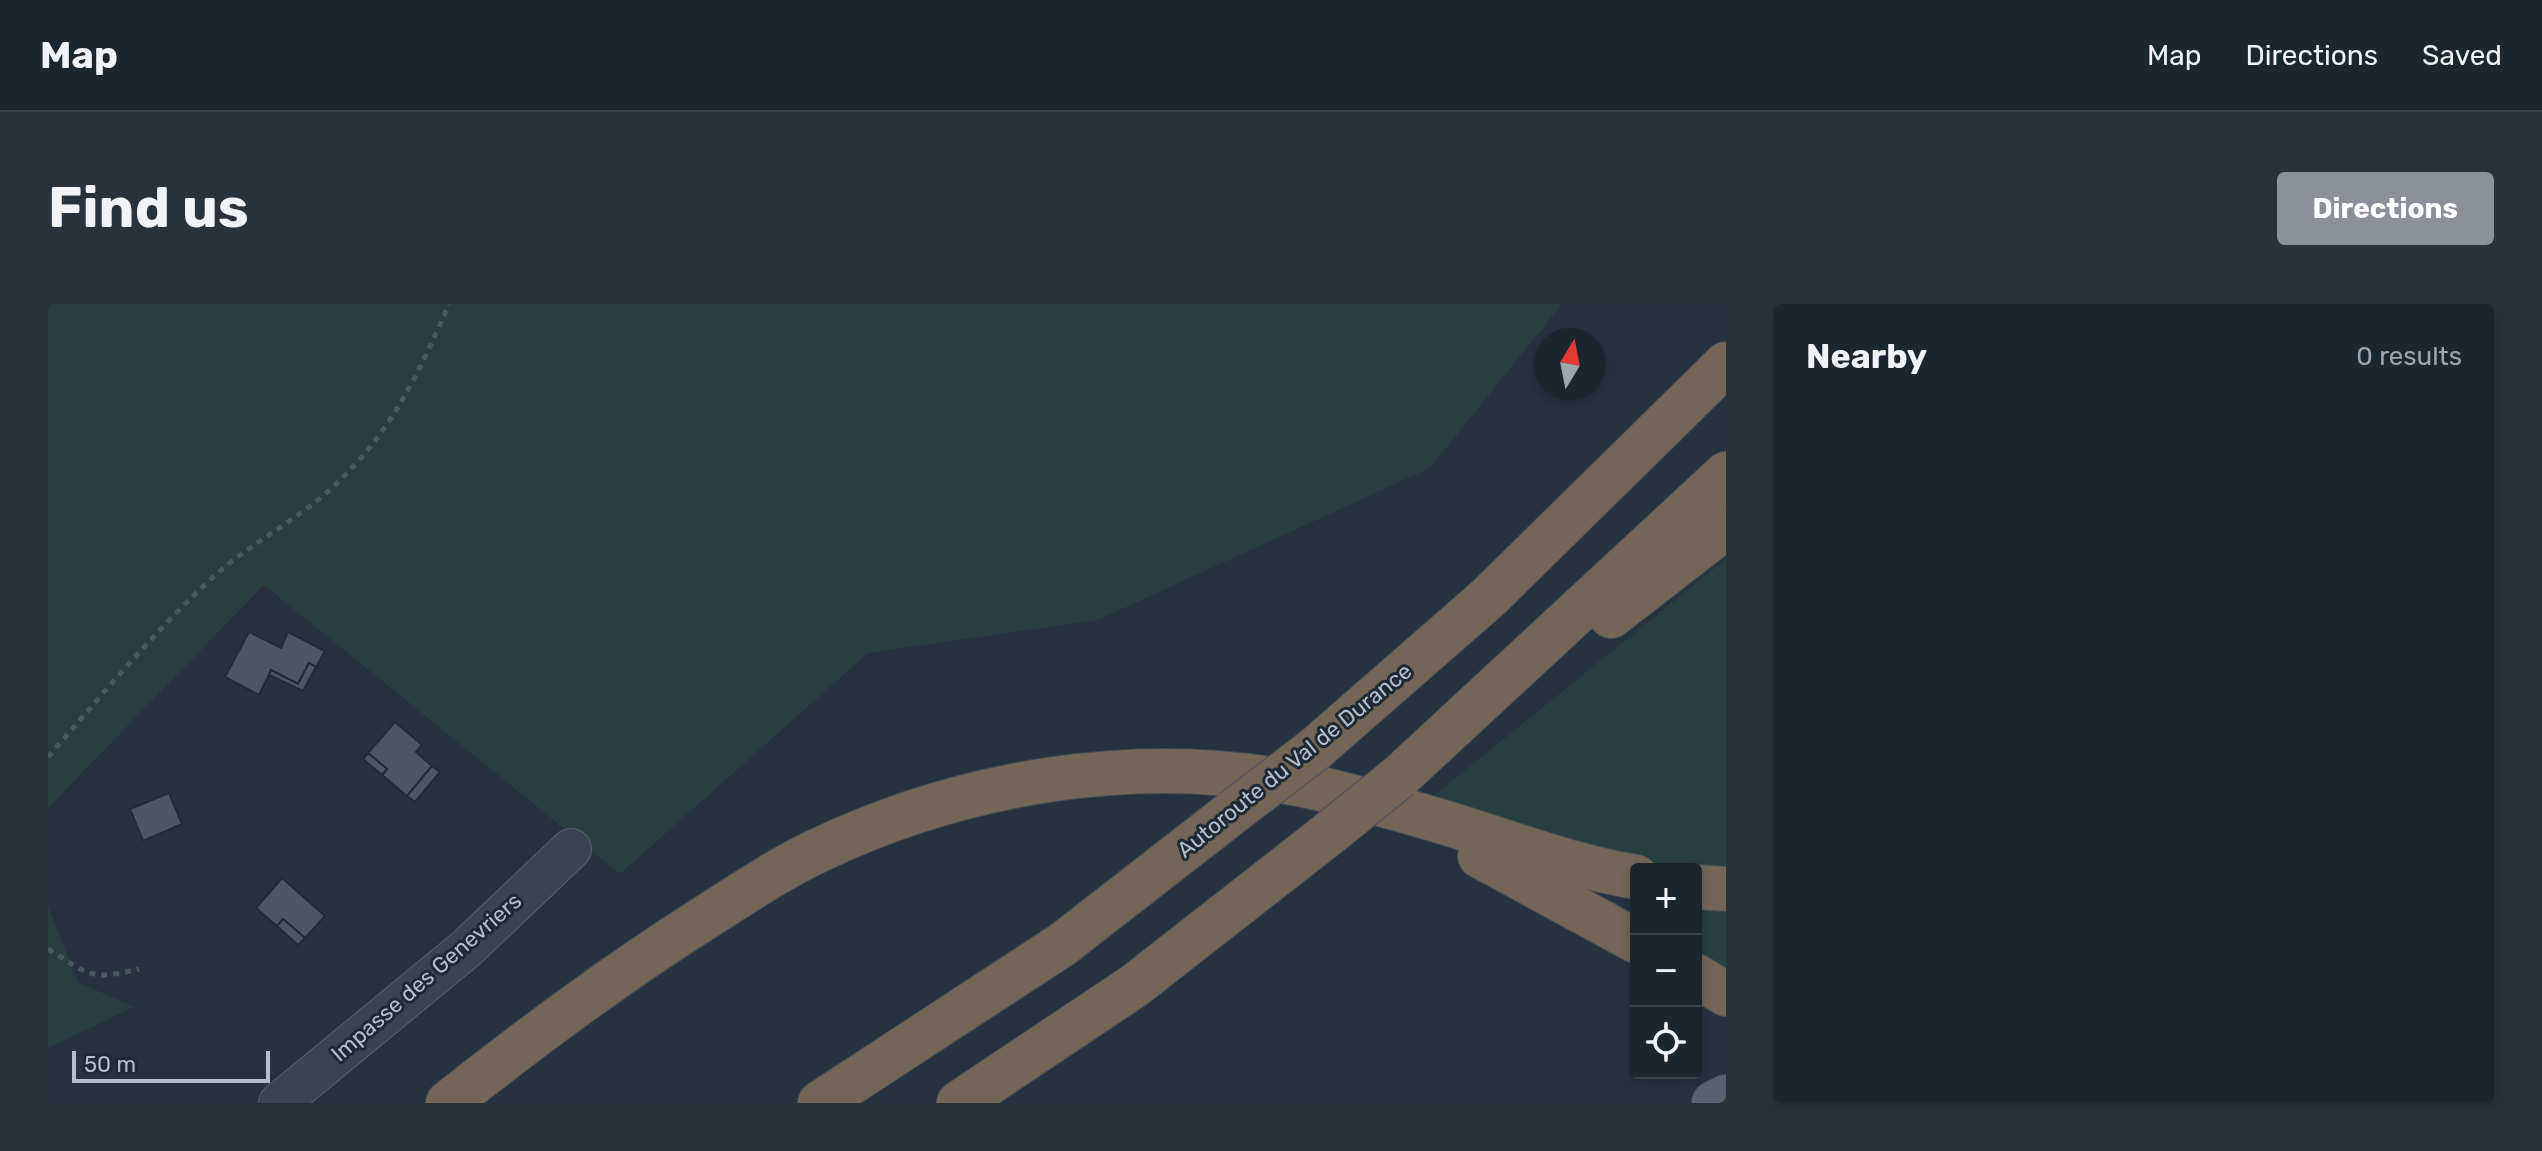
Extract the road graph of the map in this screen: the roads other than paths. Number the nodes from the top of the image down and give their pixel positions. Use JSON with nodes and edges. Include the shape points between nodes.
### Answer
{"nodes":[{"id":1,"x":1726,"y":364,"type":"edge"},
{"id":2,"x":1726,"y":474,"type":"edge"},
{"id":3,"x":1726,"y":527,"type":"edge"},
{"id":4,"x":1399,"y":777,"type":"junction"},
{"id":5,"x":1335,"y":793,"type":"junction"},
{"id":6,"x":571,"y":849,"type":"dead end"},
{"id":7,"x":1630,"y":876,"type":"edge"},
{"id":8,"x":1702,"y":887,"type":"edge"},
{"id":9,"x":1726,"y":889,"type":"edge"},
{"id":10,"x":1630,"y":938,"type":"edge"},
{"id":11,"x":1702,"y":980,"type":"edge"},
{"id":12,"x":1726,"y":994,"type":"edge"},
{"id":13,"x":1726,"y":1097,"type":"edge"},
{"id":14,"x":279,"y":1103,"type":"edge"},
{"id":15,"x":448,"y":1103,"type":"edge"},
{"id":16,"x":820,"y":1103,"type":"edge"},
{"id":17,"x":959,"y":1103,"type":"edge"},
{"id":18,"x":1714,"y":1103,"type":"edge"}],
"edges":[{"from":1,"to":16,"type":"highway","name":"Autoroute du Val de Durance","bridge":true,"via":[[1489,597],[1315,749],[1063,944]]},
{"from":2,"to":4,"type":"highway"},
{"from":3,"to":4,"type":"highway"},
{"from":4,"to":17,"type":"highway","bridge":true,"via":[[1134,986]]},
{"from":5,"to":7,"type":"highway"},
{"from":5,"to":10,"type":"highway","via":[[1499,865]]},
{"from":5,"to":15,"type":"highway","via":[[1235,775],[1115,774],[982,793],[873,826],[766,879],[638,960]]},
{"from":6,"to":14,"type":"street","name":"Impasse des Genevriers","via":[[467,948]]},
{"from":8,"to":9,"type":"highway"},
{"from":11,"to":12,"type":"highway"},
{"from":13,"to":18,"type":"main road"}]}
